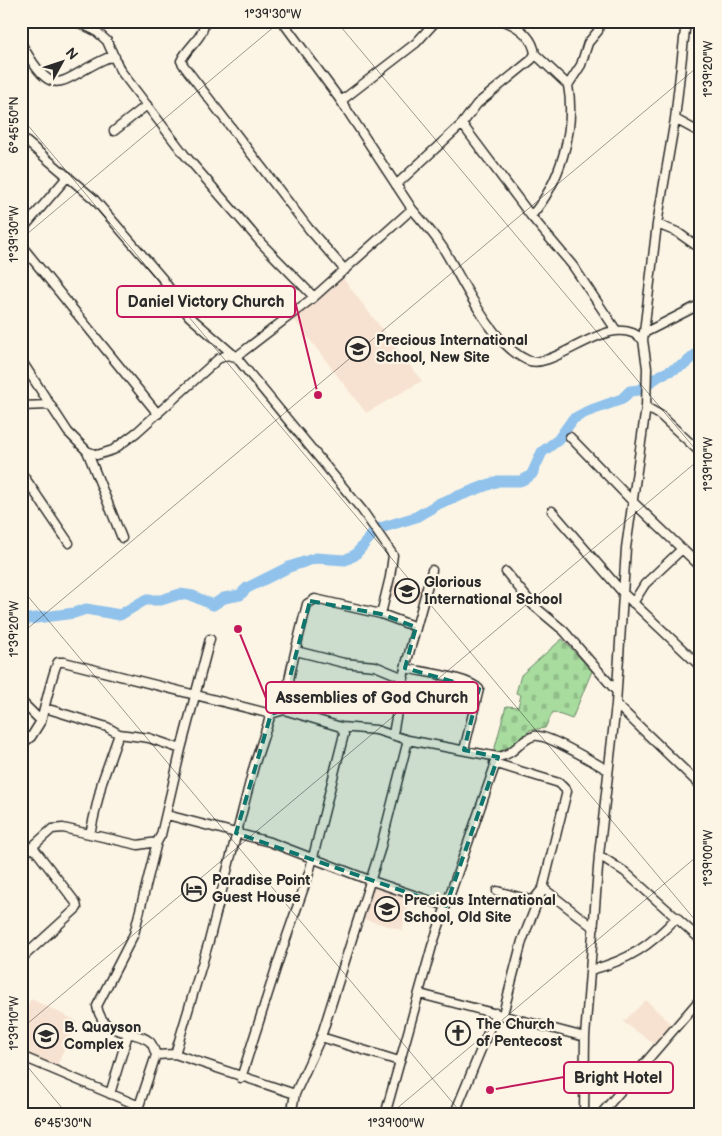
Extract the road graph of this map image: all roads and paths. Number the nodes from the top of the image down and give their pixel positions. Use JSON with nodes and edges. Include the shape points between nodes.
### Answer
{"nodes":[{"id":1,"x":75,"y":21,"type":"edge"},
{"id":2,"x":204,"y":21,"type":"edge"},
{"id":3,"x":282,"y":21,"type":"edge"},
{"id":4,"x":436,"y":21,"type":"edge"},
{"id":5,"x":504,"y":21,"type":"edge"},
{"id":6,"x":599,"y":21,"type":"edge"},
{"id":7,"x":686,"y":21,"type":"edge"},
{"id":8,"x":21,"y":43,"type":"edge"},
{"id":9,"x":535,"y":54,"type":"junction"},
{"id":10,"x":115,"y":57,"type":"junction"},
{"id":11,"x":568,"y":85,"type":"junction"},
{"id":12,"x":340,"y":101,"type":"junction"},
{"id":13,"x":147,"y":105,"type":"junction"},
{"id":14,"x":675,"y":118,"type":"junction"},
{"id":15,"x":462,"y":124,"type":"junction"},
{"id":16,"x":114,"y":131,"type":"dead end"},
{"id":17,"x":701,"y":133,"type":"edge"},
{"id":18,"x":21,"y":137,"type":"edge"},
{"id":19,"x":68,"y":176,"type":"junction"},
{"id":20,"x":396,"y":185,"type":"junction"},
{"id":21,"x":412,"y":209,"type":"junction"},
{"id":22,"x":531,"y":216,"type":"junction"},
{"id":23,"x":657,"y":224,"type":"junction"},
{"id":24,"x":21,"y":230,"type":"edge"},
{"id":25,"x":21,"y":245,"type":"edge"},
{"id":26,"x":701,"y":249,"type":"edge"},
{"id":27,"x":345,"y":270,"type":"junction"},
{"id":28,"x":314,"y":297,"type":"junction"},
{"id":29,"x":701,"y":304,"type":"edge"},
{"id":30,"x":616,"y":330,"type":"junction"},
{"id":31,"x":644,"y":337,"type":"junction"},
{"id":32,"x":236,"y":357,"type":"junction"},
{"id":33,"x":21,"y":360,"type":"edge"},
{"id":34,"x":49,"y":405,"type":"junction"},
{"id":35,"x":21,"y":406,"type":"edge"},
{"id":36,"x":646,"y":407,"type":"junction"},
{"id":37,"x":158,"y":414,"type":"junction"},
{"id":38,"x":570,"y":437,"type":"dead end"},
{"id":39,"x":699,"y":448,"type":"edge"},
{"id":40,"x":87,"y":451,"type":"junction"},
{"id":41,"x":21,"y":472,"type":"edge"},
{"id":42,"x":29,"y":482,"type":"junction"},
{"id":43,"x":21,"y":488,"type":"edge"},
{"id":44,"x":634,"y":503,"type":"junction"},
{"id":45,"x":552,"y":511,"type":"dead end"},
{"id":46,"x":122,"y":538,"type":"dead end"},
{"id":47,"x":69,"y":543,"type":"dead end"},
{"id":48,"x":682,"y":548,"type":"junction"},
{"id":49,"x":701,"y":567,"type":"edge"},
{"id":50,"x":432,"y":570,"type":"dead end"},
{"id":51,"x":506,"y":572,"type":"dead end"},
{"id":52,"x":623,"y":593,"type":"junction"},
{"id":53,"x":633,"y":604,"type":"junction"},
{"id":54,"x":381,"y":614,"type":"junction"},
{"id":55,"x":416,"y":627,"type":"junction"},
{"id":56,"x":210,"y":639,"type":"dead end"},
{"id":57,"x":296,"y":651,"type":"junction"},
{"id":58,"x":701,"y":667,"type":"edge"},
{"id":59,"x":405,"y":668,"type":"junction"},
{"id":60,"x":404,"y":678,"type":"junction"},
{"id":61,"x":616,"y":691,"type":"junction"},
{"id":62,"x":196,"y":696,"type":"junction"},
{"id":63,"x":21,"y":701,"type":"edge"},
{"id":64,"x":616,"y":704,"type":"junction"},
{"id":65,"x":45,"y":708,"type":"junction"},
{"id":66,"x":284,"y":710,"type":"junction"},
{"id":67,"x":272,"y":714,"type":"junction"},
{"id":68,"x":41,"y":721,"type":"junction"},
{"id":69,"x":341,"y":727,"type":"junction"},
{"id":70,"x":119,"y":734,"type":"junction"},
{"id":71,"x":393,"y":734,"type":"junction"},
{"id":72,"x":408,"y":740,"type":"junction"},
{"id":73,"x":21,"y":745,"type":"edge"},
{"id":74,"x":181,"y":749,"type":"junction"},
{"id":75,"x":464,"y":750,"type":"junction"},
{"id":76,"x":496,"y":760,"type":"junction"},
{"id":77,"x":608,"y":770,"type":"junction"},
{"id":78,"x":700,"y":784,"type":"edge"},
{"id":79,"x":167,"y":815,"type":"junction"},
{"id":80,"x":236,"y":833,"type":"junction"},
{"id":81,"x":90,"y":834,"type":"junction"},
{"id":82,"x":157,"y":842,"type":"junction"},
{"id":83,"x":33,"y":846,"type":"junction"},
{"id":84,"x":599,"y":855,"type":"junction"},
{"id":85,"x":21,"y":857,"type":"edge"},
{"id":86,"x":312,"y":857,"type":"junction"},
{"id":87,"x":369,"y":880,"type":"junction"},
{"id":88,"x":543,"y":888,"type":"junction"},
{"id":89,"x":497,"y":891,"type":"dead end"},
{"id":90,"x":446,"y":906,"type":"junction"},
{"id":91,"x":677,"y":917,"type":"junction"},
{"id":92,"x":594,"y":928,"type":"junction"},
{"id":93,"x":701,"y":940,"type":"edge"},
{"id":94,"x":21,"y":959,"type":"edge"},
{"id":95,"x":591,"y":970,"type":"junction"},
{"id":96,"x":420,"y":994,"type":"junction"},
{"id":97,"x":701,"y":998,"type":"edge"},
{"id":98,"x":499,"y":1013,"type":"junction"},
{"id":99,"x":128,"y":1034,"type":"junction"},
{"id":100,"x":321,"y":1037,"type":"junction"},
{"id":101,"x":585,"y":1037,"type":"junction"},
{"id":102,"x":176,"y":1054,"type":"junction"},
{"id":103,"x":156,"y":1055,"type":"junction"},
{"id":104,"x":21,"y":1056,"type":"edge"},
{"id":105,"x":399,"y":1061,"type":"junction"},
{"id":106,"x":241,"y":1078,"type":"junction"},
{"id":107,"x":110,"y":1094,"type":"junction"},
{"id":108,"x":295,"y":1094,"type":"junction"},
{"id":109,"x":138,"y":1105,"type":"junction"},
{"id":110,"x":602,"y":1114,"type":"edge"},
{"id":111,"x":136,"y":1115,"type":"edge"},
{"id":112,"x":291,"y":1115,"type":"edge"},
{"id":113,"x":385,"y":1115,"type":"edge"},
{"id":114,"x":454,"y":1115,"type":"edge"},
{"id":115,"x":584,"y":1115,"type":"edge"}],
"edges":[{"from":1,"to":10,"type":"street","via":[[96,31],[107,41]]},
{"from":2,"to":27,"type":"street","via":[[197,40],[181,61],[309,229]]},
{"from":3,"to":12,"type":"street"},
{"from":4,"to":12,"type":"street","via":[[416,43]]},
{"from":5,"to":9,"type":"street","via":[[525,34],[534,46]]},
{"from":6,"to":11,"type":"street","via":[[598,31],[588,43]]},
{"from":7,"to":14,"type":"street"},
{"from":8,"to":10,"type":"street","via":[[35,66],[56,83],[66,81],[101,60]]},
{"from":9,"to":11,"type":"street"},
{"from":9,"to":15,"type":"street","via":[[477,104]]},
{"from":10,"to":13,"type":"street","via":[[120,70]]},
{"from":11,"to":22,"type":"street","via":[[571,100],[569,128],[562,158],[544,201]]},
{"from":12,"to":20,"type":"street"},
{"from":13,"to":16,"type":"street"},
{"from":13,"to":28,"type":"street","via":[[184,154],[262,244]]},
{"from":14,"to":17,"type":"street"},
{"from":14,"to":23,"type":"street"},
{"from":15,"to":20,"type":"street"},
{"from":15,"to":22,"type":"street"},
{"from":18,"to":19,"type":"street"},
{"from":19,"to":24,"type":"street"},
{"from":19,"to":32,"type":"street","via":[[94,199],[162,278],[189,316]]},
{"from":20,"to":21,"type":"street"},
{"from":21,"to":27,"type":"street"},
{"from":21,"to":30,"type":"street","via":[[442,246],[496,334],[517,355],[530,362],[547,359]]},
{"from":22,"to":30,"type":"street","via":[[573,266]]},
{"from":23,"to":26,"type":"street"},
{"from":23,"to":31,"type":"street"},
{"from":25,"to":37,"type":"street"},
{"from":27,"to":28,"type":"street"},
{"from":28,"to":32,"type":"street"},
{"from":29,"to":31,"type":"street"},
{"from":30,"to":31,"type":"street"},
{"from":31,"to":36,"type":"street"},
{"from":32,"to":37,"type":"street","via":[[227,355],[218,359]]},
{"from":32,"to":54,"type":"street","via":[[351,498],[393,555]]},
{"from":33,"to":34,"type":"street"},
{"from":34,"to":35,"type":"street"},
{"from":34,"to":40,"type":"street","via":[[68,432]]},
{"from":36,"to":39,"type":"street"},
{"from":36,"to":44,"type":"street"},
{"from":37,"to":40,"type":"street","via":[[113,450],[98,455]]},
{"from":38,"to":44,"type":"street"},
{"from":40,"to":46,"type":"street"},
{"from":41,"to":42,"type":"street"},
{"from":42,"to":43,"type":"street"},
{"from":42,"to":47,"type":"street"},
{"from":44,"to":48,"type":"street"},
{"from":44,"to":52,"type":"street"},
{"from":45,"to":52,"type":"street"},
{"from":48,"to":49,"type":"street"},
{"from":48,"to":53,"type":"street","via":[[645,584]]},
{"from":50,"to":55,"type":"street"},
{"from":51,"to":61,"type":"street","via":[[533,605],[564,631]]},
{"from":52,"to":53,"type":"street"},
{"from":52,"to":61,"type":"street"},
{"from":53,"to":58,"type":"street"},
{"from":54,"to":55,"type":"street"},
{"from":54,"to":57,"type":"street","via":[[310,601]]},
{"from":55,"to":59,"type":"street"},
{"from":56,"to":62,"type":"street"},
{"from":57,"to":60,"type":"street","via":[[344,663],[375,666]]},
{"from":57,"to":66,"type":"street"},
{"from":59,"to":60,"type":"street"},
{"from":59,"to":75,"type":"street","via":[[456,679],[479,689]]},
{"from":60,"to":71,"type":"street"},
{"from":61,"to":64,"type":"street"},
{"from":62,"to":65,"type":"street","via":[[58,662]]},
{"from":62,"to":67,"type":"street"},
{"from":62,"to":74,"type":"street"},
{"from":63,"to":68,"type":"street"},
{"from":64,"to":77,"type":"street"},
{"from":64,"to":78,"type":"street"},
{"from":65,"to":68,"type":"street"},
{"from":65,"to":70,"type":"street","via":[[107,727]]},
{"from":66,"to":67,"type":"street"},
{"from":66,"to":69,"type":"street"},
{"from":67,"to":80,"type":"street"},
{"from":68,"to":73,"type":"street","via":[[31,737]]},
{"from":69,"to":71,"type":"street"},
{"from":69,"to":86,"type":"street","via":[[344,734]]},
{"from":70,"to":74,"type":"street","via":[[149,738]]},
{"from":70,"to":81,"type":"street","via":[[102,782]]},
{"from":71,"to":72,"type":"street"},
{"from":72,"to":75,"type":"street"},
{"from":72,"to":87,"type":"street","via":[[380,850]]},
{"from":74,"to":79,"type":"street"},
{"from":75,"to":76,"type":"street"},
{"from":76,"to":77,"type":"street","via":[[536,736]]},
{"from":76,"to":88,"type":"street","via":[[559,783],[567,791]]},
{"from":76,"to":90,"type":"street"},
{"from":77,"to":84,"type":"street"},
{"from":79,"to":80,"type":"street"},
{"from":79,"to":82,"type":"street"},
{"from":80,"to":86,"type":"street"},
{"from":80,"to":102,"type":"street"},
{"from":81,"to":82,"type":"street","via":[[138,845]]},
{"from":81,"to":83,"type":"street","via":[[52,829]]},
{"from":82,"to":99,"type":"street","via":[[134,934],[97,1006],[105,1023]]},
{"from":83,"to":85,"type":"street"},
{"from":83,"to":94,"type":"street","via":[[77,908]]},
{"from":84,"to":91,"type":"street","via":[[625,872]]},
{"from":84,"to":92,"type":"street"},
{"from":86,"to":87,"type":"street"},
{"from":86,"to":106,"type":"street"},
{"from":87,"to":90,"type":"street"},
{"from":87,"to":100,"type":"street"},
{"from":88,"to":89,"type":"street","via":[[536,898],[530,900]]},
{"from":88,"to":92,"type":"street"},
{"from":88,"to":98,"type":"street"},
{"from":90,"to":96,"type":"street"},
{"from":91,"to":93,"type":"street"},
{"from":91,"to":95,"type":"street","via":[[662,933],[629,957],[617,964]]},
{"from":92,"to":95,"type":"street"},
{"from":95,"to":101,"type":"street"},
{"from":96,"to":98,"type":"street"},
{"from":96,"to":105,"type":"street"},
{"from":97,"to":110,"type":"street"},
{"from":98,"to":101,"type":"street"},
{"from":98,"to":114,"type":"street"},
{"from":99,"to":103,"type":"street","via":[[150,1042]]},
{"from":99,"to":107,"type":"street"},
{"from":100,"to":105,"type":"street"},
{"from":100,"to":108,"type":"street"},
{"from":101,"to":115,"type":"street"},
{"from":102,"to":103,"type":"street"},
{"from":102,"to":106,"type":"street"},
{"from":103,"to":109,"type":"street"},
{"from":104,"to":107,"type":"street"},
{"from":105,"to":113,"type":"street"},
{"from":106,"to":108,"type":"street"},
{"from":107,"to":109,"type":"street"},
{"from":108,"to":112,"type":"street"},
{"from":109,"to":111,"type":"street"}]}
